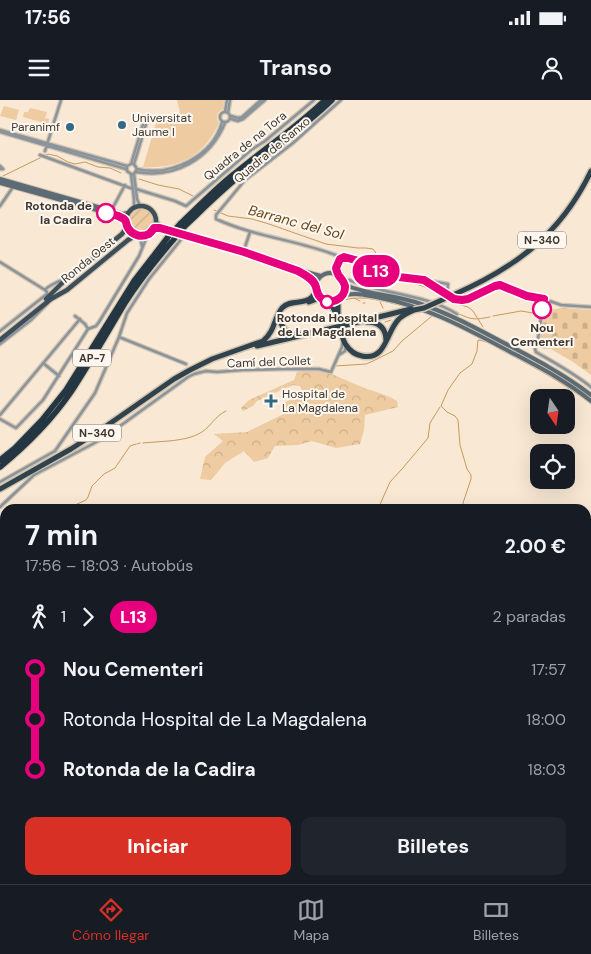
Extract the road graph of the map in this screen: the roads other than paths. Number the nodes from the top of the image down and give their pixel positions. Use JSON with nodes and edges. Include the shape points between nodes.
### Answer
{"nodes":[{"id":1,"x":61,"y":100,"type":"edge"},
{"id":2,"x":228,"y":100,"type":"edge"},
{"id":3,"x":261,"y":100,"type":"edge"},
{"id":4,"x":265,"y":100,"type":"edge"},
{"id":5,"x":314,"y":100,"type":"edge"},
{"id":6,"x":325,"y":100,"type":"edge"},
{"id":7,"x":332,"y":100,"type":"edge"},
{"id":8,"x":342,"y":100,"type":"edge"},
{"id":9,"x":227,"y":112,"type":"junction"},
{"id":10,"x":231,"y":117,"type":"junction"},
{"id":11,"x":146,"y":121,"type":"dead end"},
{"id":12,"x":224,"y":122,"type":"junction"},
{"id":13,"x":0,"y":131,"type":"edge"},
{"id":14,"x":48,"y":145,"type":"junction"},
{"id":15,"x":45,"y":151,"type":"dead end"},
{"id":16,"x":40,"y":155,"type":"dead end"},
{"id":17,"x":133,"y":164,"type":"junction"},
{"id":18,"x":127,"y":168,"type":"junction"},
{"id":19,"x":591,"y":171,"type":"edge"},
{"id":20,"x":135,"y":172,"type":"junction"},
{"id":21,"x":0,"y":182,"type":"edge"},
{"id":22,"x":13,"y":186,"type":"junction"},
{"id":23,"x":126,"y":186,"type":"junction"},
{"id":24,"x":134,"y":189,"type":"junction"},
{"id":25,"x":0,"y":206,"type":"edge"},
{"id":26,"x":140,"y":206,"type":"junction"},
{"id":27,"x":134,"y":208,"type":"junction"},
{"id":28,"x":110,"y":211,"type":"junction"},
{"id":29,"x":128,"y":213,"type":"junction"},
{"id":30,"x":126,"y":221,"type":"junction"},
{"id":31,"x":156,"y":222,"type":"junction"},
{"id":32,"x":183,"y":225,"type":"junction"},
{"id":33,"x":127,"y":227,"type":"junction"},
{"id":34,"x":154,"y":228,"type":"junction"},
{"id":35,"x":250,"y":232,"type":"junction"},
{"id":36,"x":148,"y":234,"type":"junction"},
{"id":37,"x":184,"y":235,"type":"junction"},
{"id":38,"x":138,"y":236,"type":"junction"},
{"id":39,"x":171,"y":238,"type":"junction"},
{"id":40,"x":142,"y":250,"type":"junction"},
{"id":41,"x":244,"y":250,"type":"junction"},
{"id":42,"x":338,"y":258,"type":"junction"},
{"id":43,"x":0,"y":262,"type":"edge"},
{"id":44,"x":336,"y":266,"type":"junction"},
{"id":45,"x":375,"y":270,"type":"junction"},
{"id":46,"x":330,"y":273,"type":"junction"},
{"id":47,"x":73,"y":274,"type":"junction"},
{"id":48,"x":339,"y":275,"type":"junction"},
{"id":49,"x":321,"y":276,"type":"junction"},
{"id":50,"x":349,"y":280,"type":"dead end"},
{"id":51,"x":424,"y":280,"type":"junction"},
{"id":52,"x":345,"y":285,"type":"junction"},
{"id":53,"x":368,"y":286,"type":"junction"},
{"id":54,"x":316,"y":288,"type":"junction"},
{"id":55,"x":45,"y":290,"type":"junction"},
{"id":56,"x":446,"y":294,"type":"junction"},
{"id":57,"x":340,"y":298,"type":"junction"},
{"id":58,"x":51,"y":299,"type":"junction"},
{"id":59,"x":544,"y":299,"type":"junction"},
{"id":60,"x":326,"y":301,"type":"junction"},
{"id":61,"x":296,"y":302,"type":"junction"},
{"id":62,"x":591,"y":307,"type":"edge"},
{"id":63,"x":282,"y":308,"type":"junction"},
{"id":64,"x":412,"y":310,"type":"junction"},
{"id":65,"x":457,"y":314,"type":"dead end"},
{"id":66,"x":75,"y":316,"type":"dead end"},
{"id":67,"x":338,"y":318,"type":"junction"},
{"id":68,"x":80,"y":319,"type":"junction"},
{"id":69,"x":342,"y":326,"type":"junction"},
{"id":70,"x":88,"y":329,"type":"junction"},
{"id":71,"x":0,"y":331,"type":"edge"},
{"id":72,"x":320,"y":331,"type":"junction"},
{"id":73,"x":0,"y":336,"type":"edge"},
{"id":74,"x":119,"y":337,"type":"junction"},
{"id":75,"x":0,"y":340,"type":"edge"},
{"id":76,"x":0,"y":344,"type":"edge"},
{"id":77,"x":384,"y":347,"type":"junction"},
{"id":78,"x":344,"y":348,"type":"junction"},
{"id":79,"x":235,"y":351,"type":"junction"},
{"id":80,"x":43,"y":363,"type":"junction"},
{"id":81,"x":186,"y":364,"type":"dead end"},
{"id":82,"x":59,"y":376,"type":"junction"},
{"id":83,"x":591,"y":387,"type":"edge"},
{"id":84,"x":591,"y":395,"type":"edge"},
{"id":85,"x":591,"y":401,"type":"edge"},
{"id":86,"x":0,"y":415,"type":"edge"},
{"id":87,"x":0,"y":419,"type":"edge"},
{"id":88,"x":0,"y":460,"type":"edge"},
{"id":89,"x":0,"y":467,"type":"edge"},
{"id":90,"x":0,"y":482,"type":"edge"},
{"id":91,"x":0,"y":490,"type":"edge"},
{"id":92,"x":3,"y":504,"type":"edge"}],
"edges":[{"from":1,"to":14,"type":"street"},
{"from":2,"to":9,"type":"street"},
{"from":3,"to":10,"type":"street","via":[[242,117]]},
{"from":4,"to":10,"type":"street","via":[[243,119],[238,121]]},
{"from":5,"to":24,"type":"street","name":"Quadra de na Tora","via":[[186,206]]},
{"from":6,"to":32,"type":"highway","number":"AP-7","via":[[234,173]]},
{"from":7,"to":32,"type":"highway","number":"AP-7"},
{"from":8,"to":35,"type":"street","name":"Quadra de Sanxo","via":[[246,180],[216,215],[216,219]]},
{"from":9,"to":10,"type":"street"},
{"from":9,"to":12,"type":"street","via":[[220,116]]},
{"from":10,"to":12,"type":"street"},
{"from":11,"to":17,"type":"street"},
{"from":12,"to":20,"type":"street","via":[[208,146],[189,162],[165,170]]},
{"from":13,"to":14,"type":"street"},
{"from":14,"to":15,"type":"street"},
{"from":14,"to":18,"type":"street"},
{"from":16,"to":23,"type":"street"},
{"from":17,"to":18,"type":"street"},
{"from":17,"to":20,"type":"street"},
{"from":18,"to":20,"type":"street","via":[[127,172]]},
{"from":19,"to":64,"type":"highway","number":"N-340","bridge":true,"via":[[568,211],[538,244],[507,268],[471,288]]},
{"from":20,"to":24,"type":"street"},
{"from":21,"to":22,"type":"main road"},
{"from":21,"to":28,"type":"main road"},
{"from":22,"to":25,"type":"street"},
{"from":22,"to":30,"type":"main road"},
{"from":23,"to":24,"type":"street"},
{"from":23,"to":28,"type":"street"},
{"from":24,"to":26,"type":"street"},
{"from":24,"to":27,"type":"street"},
{"from":26,"to":27,"type":"main road"},
{"from":26,"to":31,"type":"main road","via":[[152,210]]},
{"from":27,"to":29,"type":"main road"},
{"from":28,"to":29,"type":"main road"},
{"from":29,"to":30,"type":"main road"},
{"from":30,"to":33,"type":"main road"},
{"from":31,"to":34,"type":"main road"},
{"from":31,"to":41,"type":"main road"},
{"from":32,"to":39,"type":"highway","number":"AP-7","bridge":true},
{"from":33,"to":38,"type":"main road"},
{"from":33,"to":47,"type":"main road","name":"Ronda Oest"},
{"from":34,"to":36,"type":"main road"},
{"from":34,"to":37,"type":"main road"},
{"from":35,"to":41,"type":"street"},
{"from":35,"to":42,"type":"street"},
{"from":36,"to":38,"type":"main road"},
{"from":36,"to":40,"type":"street"},
{"from":37,"to":54,"type":"main road","via":[[298,271],[312,280]]},
{"from":37,"to":74,"type":"street","via":[[127,313]]},
{"from":38,"to":40,"type":"street"},
{"from":38,"to":58,"type":"main road","name":"Ronda Oest","via":[[128,240],[67,290]]},
{"from":39,"to":88,"type":"highway","number":"AP-7","via":[[134,281],[66,390],[42,420]]},
{"from":39,"to":89,"type":"highway","number":"AP-7","via":[[70,393],[46,424]]},
{"from":40,"to":70,"type":"street","via":[[99,322]]},
{"from":41,"to":49,"type":"main road"},
{"from":42,"to":44,"type":"street"},
{"from":42,"to":45,"type":"street","via":[[355,260]]},
{"from":43,"to":55,"type":"street"},
{"from":44,"to":46,"type":"street"},
{"from":44,"to":48,"type":"street"},
{"from":45,"to":51,"type":"street","via":[[390,276]]},
{"from":45,"to":53,"type":"street"},
{"from":46,"to":48,"type":"main road"},
{"from":46,"to":49,"type":"main road"},
{"from":47,"to":55,"type":"street","name":"Ronda Oest"},
{"from":47,"to":73,"type":"main road","name":"Ronda Oest"},
{"from":48,"to":52,"type":"main road"},
{"from":49,"to":54,"type":"main road"},
{"from":50,"to":53,"type":"street"},
{"from":51,"to":56,"type":"street"},
{"from":51,"to":56,"type":"street","via":[[448,284]]},
{"from":52,"to":57,"type":"main road"},
{"from":52,"to":84,"type":"main road","via":[[413,301],[448,314],[560,373]]},
{"from":53,"to":65,"type":"street","via":[[430,301]]},
{"from":54,"to":60,"type":"main road","via":[[319,297]]},
{"from":54,"to":61,"type":"highway","via":[[311,298]]},
{"from":55,"to":71,"type":"street","name":"Ronda Oest","via":[[46,294]]},
{"from":56,"to":59,"type":"street","via":[[454,299],[468,299],[500,285]]},
{"from":57,"to":60,"type":"main road"},
{"from":57,"to":67,"type":"highway"},
{"from":57,"to":85,"type":"main road","via":[[351,293],[362,294],[427,310],[539,366]]},
{"from":58,"to":75,"type":"main road","name":"Ronda Oest"},
{"from":58,"to":76,"type":"street","name":"Ronda Oest"},
{"from":59,"to":62,"type":"street","via":[[561,305]]},
{"from":59,"to":83,"type":"street","via":[[536,352]]},
{"from":60,"to":61,"type":"highway"},
{"from":60,"to":67,"type":"highway"},
{"from":61,"to":63,"type":"highway"},
{"from":63,"to":72,"type":"highway","via":[[280,322],[288,332]]},
{"from":63,"to":79,"type":"highway","via":[[273,330],[263,341]]},
{"from":64,"to":69,"type":"highway","number":"N-340"},
{"from":64,"to":77,"type":"highway","via":[[397,321]]},
{"from":66,"to":68,"type":"street"},
{"from":67,"to":78,"type":"highway"},
{"from":68,"to":70,"type":"street"},
{"from":68,"to":80,"type":"street"},
{"from":69,"to":72,"type":"highway","number":"N-340"},
{"from":69,"to":77,"type":"highway","via":[[365,322],[378,324],[386,334]]},
{"from":70,"to":82,"type":"street"},
{"from":72,"to":79,"type":"highway","number":"N-340"},
{"from":74,"to":81,"type":"street"},
{"from":74,"to":90,"type":"street","via":[[95,393],[54,451]]},
{"from":77,"to":78,"type":"highway","via":[[367,356]]},
{"from":78,"to":92,"type":"street","name":"Camí del Collet","via":[[331,372],[319,369],[206,371],[188,377],[102,439],[34,475]]},
{"from":79,"to":91,"type":"highway","number":"N-340","via":[[174,379],[71,449]]},
{"from":80,"to":82,"type":"street"},
{"from":80,"to":86,"type":"street"},
{"from":82,"to":87,"type":"street","via":[[16,428]]}]}
